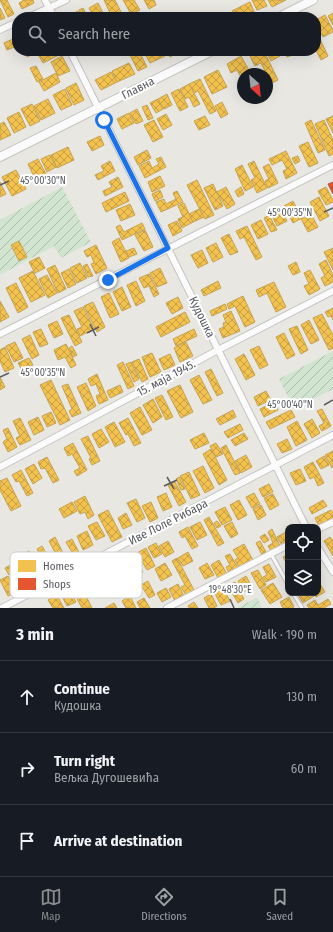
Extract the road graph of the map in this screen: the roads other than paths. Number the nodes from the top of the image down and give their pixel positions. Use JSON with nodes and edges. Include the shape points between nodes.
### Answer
{"nodes":[{"id":1,"x":45,"y":0,"type":"edge"},
{"id":2,"x":66,"y":0,"type":"edge"},
{"id":3,"x":313,"y":0,"type":"edge"},
{"id":4,"x":49,"y":8,"type":"junction"},
{"id":5,"x":40,"y":12,"type":"edge"},
{"id":6,"x":51,"y":12,"type":"edge"},
{"id":7,"x":290,"y":12,"type":"edge"},
{"id":8,"x":12,"y":24,"type":"edge"},
{"id":9,"x":0,"y":30,"type":"edge"},
{"id":10,"x":72,"y":56,"type":"edge"},
{"id":11,"x":202,"y":56,"type":"edge"},
{"id":12,"x":98,"y":108,"type":"junction"},
{"id":13,"x":0,"y":157,"type":"edge"},
{"id":14,"x":333,"y":165,"type":"edge"},
{"id":15,"x":168,"y":248,"type":"junction"},
{"id":16,"x":333,"y":291,"type":"edge"},
{"id":17,"x":0,"y":334,"type":"edge"},
{"id":18,"x":218,"y":350,"type":"junction"},
{"id":19,"x":333,"y":435,"type":"edge"},
{"id":20,"x":275,"y":465,"type":"junction"},
{"id":21,"x":0,"y":466,"type":"edge"},
{"id":22,"x":333,"y":522,"type":"edge"},
{"id":23,"x":304,"y":524,"type":"edge"},
{"id":24,"x":321,"y":528,"type":"edge"},
{"id":25,"x":285,"y":547,"type":"edge"},
{"id":26,"x":110,"y":552,"type":"edge"},
{"id":27,"x":321,"y":553,"type":"edge"},
{"id":28,"x":271,"y":554,"type":"junction"},
{"id":29,"x":333,"y":572,"type":"edge"},
{"id":30,"x":285,"y":579,"type":"edge"},
{"id":31,"x":295,"y":596,"type":"edge"},
{"id":32,"x":21,"y":598,"type":"edge"},
{"id":33,"x":2,"y":608,"type":"edge"},
{"id":34,"x":167,"y":608,"type":"edge"},
{"id":35,"x":302,"y":608,"type":"edge"}],
"edges":[{"from":1,"to":4,"type":"street"},
{"from":2,"to":4,"type":"street"},
{"from":3,"to":7,"type":"main road"},
{"from":4,"to":5,"type":"street"},
{"from":4,"to":6,"type":"street"},
{"from":8,"to":9,"type":"street"},
{"from":10,"to":12,"type":"street","name":"Кудошка"},
{"from":11,"to":12,"type":"main road","name":"Главна"},
{"from":12,"to":13,"type":"main road","name":"Главна"},
{"from":12,"to":15,"type":"street","name":"Кудошка"},
{"from":14,"to":15,"type":"street"},
{"from":15,"to":17,"type":"street"},
{"from":15,"to":18,"type":"street","name":"Кудошка"},
{"from":16,"to":18,"type":"street","name":"15. маја 1945."},
{"from":18,"to":20,"type":"street","name":"Кудошка"},
{"from":18,"to":21,"type":"street","name":"15. маја 1945."},
{"from":19,"to":20,"type":"street","name":"Иве Лоле Рибара"},
{"from":20,"to":23,"type":"street","name":"Кудошка"},
{"from":20,"to":26,"type":"street","name":"Иве Лоле Рибара"},
{"from":22,"to":24,"type":"street"},
{"from":25,"to":28,"type":"street"},
{"from":27,"to":29,"type":"street"},
{"from":28,"to":30,"type":"lane"},
{"from":28,"to":34,"type":"street"},
{"from":31,"to":35,"type":"lane"},
{"from":32,"to":33,"type":"street","name":"Иве Лоле Рибара"}]}
